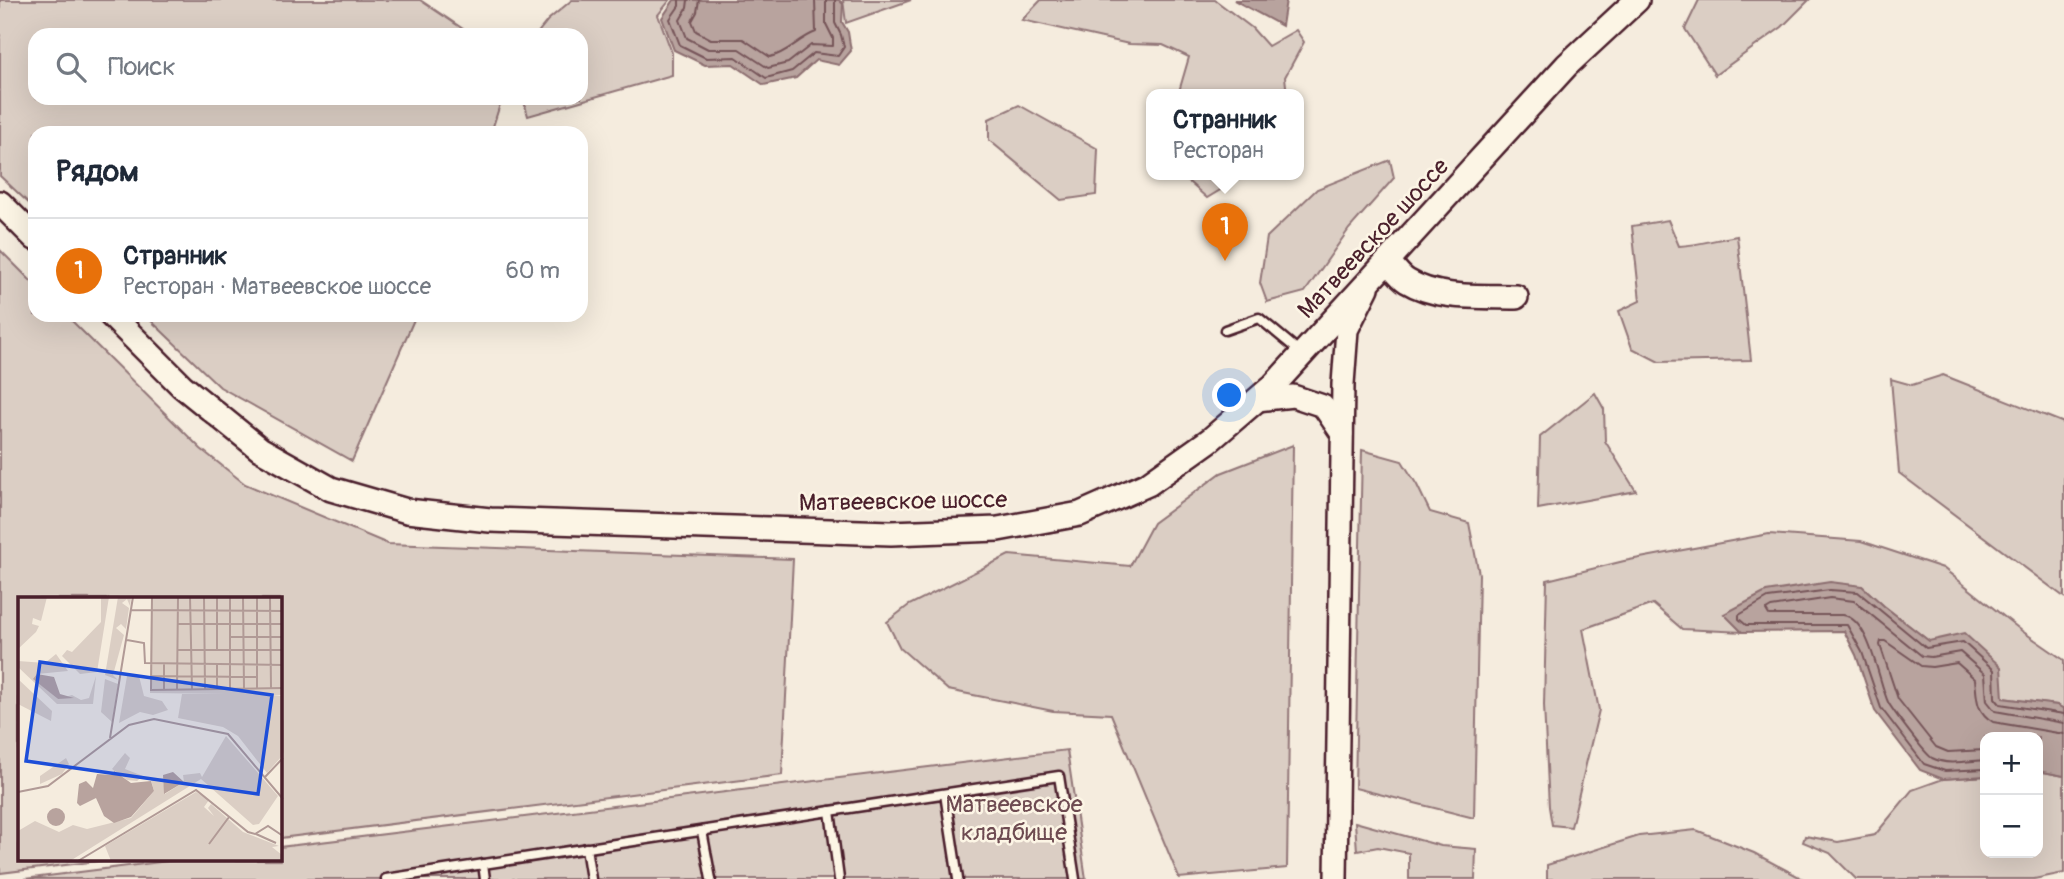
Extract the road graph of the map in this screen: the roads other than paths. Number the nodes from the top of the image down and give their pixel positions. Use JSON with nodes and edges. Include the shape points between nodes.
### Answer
{"nodes":[{"id":1,"x":1637,"y":0,"type":"edge"},
{"id":2,"x":0,"y":203,"type":"edge"},
{"id":3,"x":28,"y":231,"type":"edge"},
{"id":4,"x":1380,"y":270,"type":"junction"},
{"id":5,"x":1516,"y":297,"type":"dead end"},
{"id":6,"x":118,"y":322,"type":"edge"},
{"id":7,"x":1225,"y":330,"type":"dead end"},
{"id":8,"x":1302,"y":354,"type":"junction"},
{"id":9,"x":1257,"y":400,"type":"junction"},
{"id":10,"x":1342,"y":434,"type":"junction"},
{"id":11,"x":945,"y":793,"type":"junction"},
{"id":12,"x":830,"y":811,"type":"junction"},
{"id":13,"x":702,"y":831,"type":"junction"},
{"id":14,"x":586,"y":848,"type":"junction"},
{"id":15,"x":483,"y":864,"type":"junction"},
{"id":16,"x":386,"y":879,"type":"edge"},
{"id":17,"x":485,"y":879,"type":"edge"},
{"id":18,"x":591,"y":879,"type":"edge"},
{"id":19,"x":711,"y":879,"type":"edge"},
{"id":20,"x":839,"y":879,"type":"edge"},
{"id":21,"x":958,"y":879,"type":"edge"},
{"id":22,"x":1075,"y":879,"type":"edge"},
{"id":23,"x":1336,"y":879,"type":"edge"}],
"edges":[{"from":1,"to":4,"type":"main road","name":"Матвеевское шоссе","via":[[1567,65]]},
{"from":2,"to":3,"type":"main road"},
{"from":4,"to":5,"type":"main road","via":[[1423,290]]},
{"from":4,"to":8,"type":"main road","name":"Матвеевское шоссе"},
{"from":4,"to":10,"type":"street","via":[[1347,330]]},
{"from":6,"to":9,"type":"main road","name":"Матвеевское шоссе","via":[[182,386],[260,449],[331,489],[407,511],[489,520],[891,533],[998,529],[1080,513],[1148,484]]},
{"from":7,"to":8,"type":"lane","via":[[1259,318]]},
{"from":8,"to":9,"type":"main road","name":"Матвеевское шоссе"},
{"from":9,"to":10,"type":"street","via":[[1293,396],[1323,406]]},
{"from":10,"to":23,"type":"street"},
{"from":11,"to":12,"type":"lane"},
{"from":11,"to":21,"type":"lane"},
{"from":11,"to":22,"type":"lane","via":[[1059,776]]},
{"from":12,"to":13,"type":"lane"},
{"from":12,"to":20,"type":"lane"},
{"from":13,"to":14,"type":"lane"},
{"from":13,"to":19,"type":"lane"},
{"from":14,"to":15,"type":"lane"},
{"from":14,"to":18,"type":"lane"},
{"from":15,"to":16,"type":"lane"},
{"from":15,"to":17,"type":"lane"}]}
